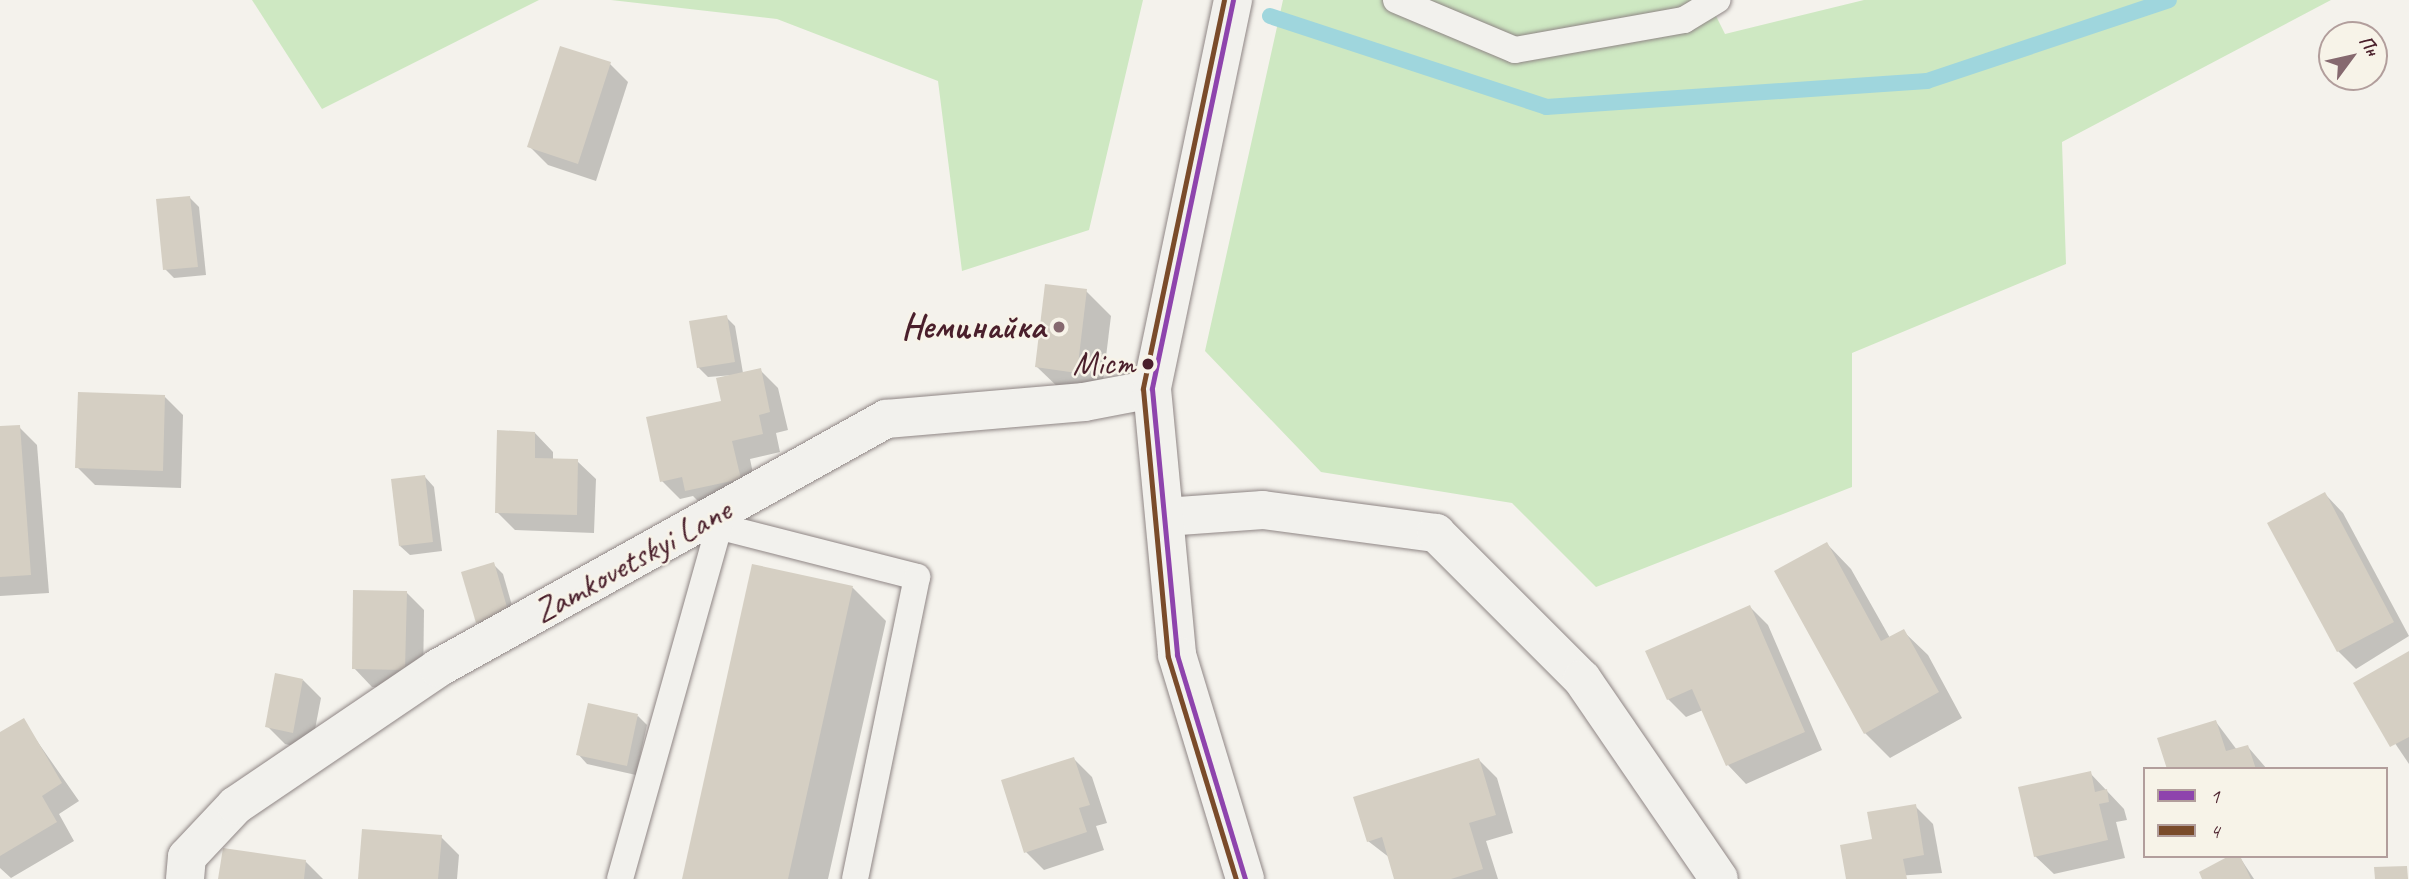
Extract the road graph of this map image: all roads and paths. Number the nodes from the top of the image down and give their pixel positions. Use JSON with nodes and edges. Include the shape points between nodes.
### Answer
{"nodes":[{"id":1,"x":1233,"y":0,"type":"edge"},
{"id":2,"x":1396,"y":0,"type":"edge"},
{"id":3,"x":1717,"y":0,"type":"edge"},
{"id":4,"x":1152,"y":389,"type":"junction"},
{"id":5,"x":1165,"y":517,"type":"junction"},
{"id":6,"x":710,"y":524,"type":"junction"},
{"id":7,"x":185,"y":879,"type":"edge"},
{"id":8,"x":620,"y":879,"type":"edge"},
{"id":9,"x":855,"y":879,"type":"edge"},
{"id":10,"x":1245,"y":879,"type":"edge"},
{"id":11,"x":1719,"y":879,"type":"edge"}],
"edges":[{"from":1,"to":4,"type":"street"},
{"from":2,"to":3,"type":"lane","via":[[1515,50],[1685,20]]},
{"from":4,"to":5,"type":"street"},
{"from":4,"to":6,"type":"street","name":"Zamkovetskyi Lane","via":[[1084,402],[886,419]]},
{"from":5,"to":10,"type":"street","via":[[1177,655]]},
{"from":5,"to":11,"type":"street","via":[[1263,510],[1436,533],[1582,679]]},
{"from":6,"to":7,"type":"street","name":"Zamkovetskyi Lane","via":[[438,668],[236,805],[187,858]]},
{"from":6,"to":8,"type":"lane"},
{"from":6,"to":9,"type":"lane","via":[[917,577]]}]}
